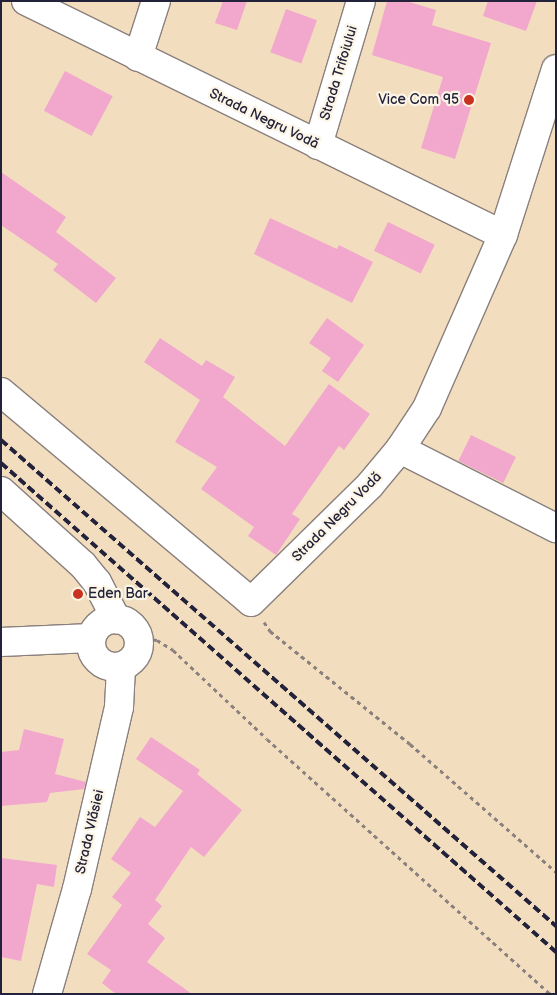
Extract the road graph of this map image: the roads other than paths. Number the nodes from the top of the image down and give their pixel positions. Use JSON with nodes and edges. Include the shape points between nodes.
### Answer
{"nodes":[{"id":1,"x":26,"y":1,"type":"edge"},
{"id":2,"x":156,"y":1,"type":"edge"},
{"id":3,"x":361,"y":1,"type":"edge"},
{"id":4,"x":138,"y":57,"type":"junction"},
{"id":5,"x":556,"y":70,"type":"edge"},
{"id":6,"x":318,"y":145,"type":"junction"},
{"id":7,"x":503,"y":235,"type":"junction"},
{"id":8,"x":1,"y":392,"type":"edge"},
{"id":9,"x":400,"y":448,"type":"junction"},
{"id":10,"x":1,"y":491,"type":"edge"},
{"id":11,"x":556,"y":528,"type":"edge"},
{"id":12,"x":116,"y":619,"type":"junction"},
{"id":13,"x":91,"y":638,"type":"junction"},
{"id":14,"x":1,"y":642,"type":"edge"},
{"id":15,"x":121,"y":667,"type":"junction"},
{"id":16,"x":47,"y":994,"type":"edge"}],
"edges":[{"from":1,"to":4,"type":"street","name":"Strada Negru Vodă"},
{"from":2,"to":4,"type":"street"},
{"from":3,"to":6,"type":"street","name":"Strada Trifoiului"},
{"from":4,"to":6,"type":"street","name":"Strada Negru Vodă"},
{"from":5,"to":7,"type":"street","name":"Strada Negru Vodă"},
{"from":6,"to":7,"type":"street","name":"Strada Negru Vodă"},
{"from":7,"to":9,"type":"street","name":"Strada Negru Vodă","via":[[427,408]]},
{"from":8,"to":9,"type":"street","name":"Strada Negru Vodă","via":[[251,602],[353,503]]},
{"from":9,"to":11,"type":"street"},
{"from":10,"to":12,"type":"street","via":[[83,565],[109,602]]},
{"from":12,"to":13,"type":"street","via":[[101,624]]},
{"from":12,"to":15,"type":"street","via":[[130,625],[138,637],[138,652]]},
{"from":13,"to":14,"type":"street"},
{"from":13,"to":15,"type":"street","via":[[93,654],[98,660],[113,668]]},
{"from":15,"to":16,"type":"street","name":"Strada Vlăsiei","via":[[122,686],[114,726],[77,889]]}]}
